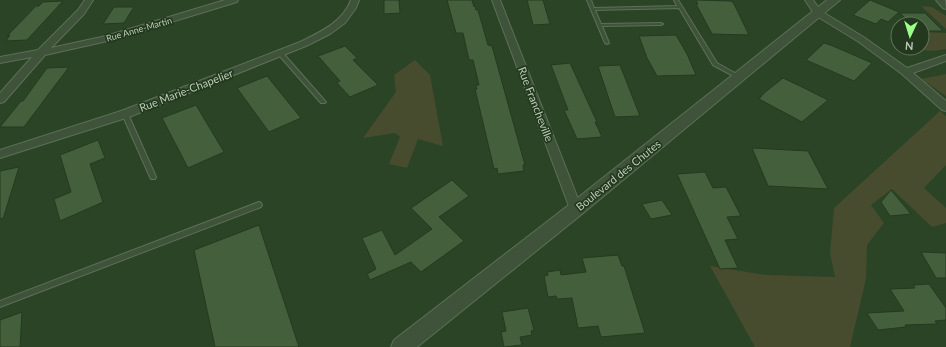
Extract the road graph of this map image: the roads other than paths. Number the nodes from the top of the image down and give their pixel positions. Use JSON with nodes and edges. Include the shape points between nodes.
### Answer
{"nodes":[{"id":1,"x":89,"y":0,"type":"edge"},
{"id":2,"x":234,"y":0,"type":"edge"},
{"id":3,"x":356,"y":0,"type":"edge"},
{"id":4,"x":496,"y":0,"type":"edge"},
{"id":5,"x":589,"y":0,"type":"edge"},
{"id":6,"x":676,"y":0,"type":"edge"},
{"id":7,"x":834,"y":0,"type":"edge"},
{"id":8,"x":940,"y":0,"type":"edge"},
{"id":9,"x":814,"y":6,"type":"edge"},
{"id":10,"x":946,"y":6,"type":"edge"},
{"id":11,"x":679,"y":7,"type":"junction"},
{"id":12,"x":593,"y":9,"type":"junction"},
{"id":13,"x":661,"y":24,"type":"dead end"},
{"id":14,"x":600,"y":25,"type":"junction"},
{"id":15,"x":607,"y":43,"type":"dead end"},
{"id":16,"x":42,"y":52,"type":"junction"},
{"id":17,"x":280,"y":53,"type":"junction"},
{"id":18,"x":946,"y":58,"type":"edge"},
{"id":19,"x":0,"y":60,"type":"edge"},
{"id":20,"x":906,"y":72,"type":"junction"},
{"id":21,"x":739,"y":77,"type":"junction"},
{"id":22,"x":0,"y":100,"type":"edge"},
{"id":23,"x":323,"y":102,"type":"dead end"},
{"id":24,"x":946,"y":107,"type":"edge"},
{"id":25,"x":125,"y":114,"type":"junction"},
{"id":26,"x":0,"y":154,"type":"edge"},
{"id":27,"x":153,"y":177,"type":"dead end"},
{"id":28,"x":259,"y":205,"type":"dead end"},
{"id":29,"x":576,"y":209,"type":"junction"},
{"id":30,"x":0,"y":304,"type":"edge"},
{"id":31,"x":401,"y":347,"type":"edge"}],
"edges":[{"from":1,"to":16,"type":"street","via":[[81,12]]},
{"from":2,"to":16,"type":"street","name":"Rue Anne-Martin","via":[[109,38]]},
{"from":3,"to":17,"type":"street","name":"Rue Marie-Chapelier","via":[[345,17],[329,31]]},
{"from":4,"to":29,"type":"street","name":"Rue Francheville"},
{"from":5,"to":12,"type":"lane"},
{"from":6,"to":11,"type":"lane"},
{"from":7,"to":9,"type":"street","name":"Boulevard des Chutes"},
{"from":8,"to":10,"type":"street"},
{"from":9,"to":20,"type":"street"},
{"from":9,"to":21,"type":"street","name":"Boulevard des Chutes"},
{"from":11,"to":12,"type":"lane"},
{"from":11,"to":21,"type":"lane","via":[[715,64]]},
{"from":12,"to":14,"type":"lane"},
{"from":13,"to":14,"type":"lane"},
{"from":14,"to":15,"type":"lane"},
{"from":16,"to":19,"type":"street","name":"Rue Anne-Martin"},
{"from":16,"to":22,"type":"street"},
{"from":17,"to":23,"type":"lane"},
{"from":17,"to":25,"type":"street","name":"Rue Marie-Chapelier"},
{"from":18,"to":20,"type":"street"},
{"from":20,"to":24,"type":"street"},
{"from":21,"to":29,"type":"street","name":"Boulevard des Chutes"},
{"from":25,"to":26,"type":"street","name":"Rue Marie-Chapelier"},
{"from":25,"to":27,"type":"lane"},
{"from":28,"to":30,"type":"lane"},
{"from":29,"to":31,"type":"street","name":"Boulevard des Chutes"}]}
